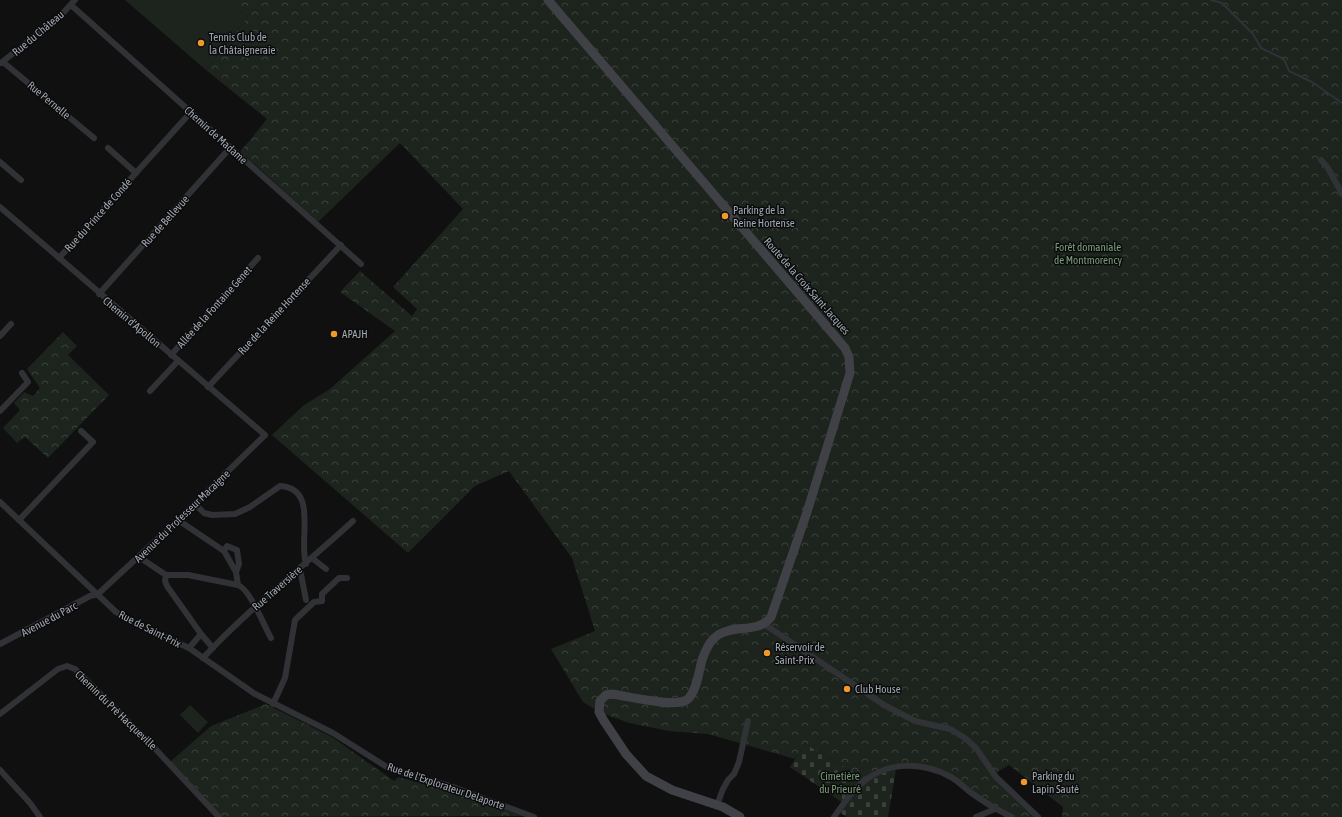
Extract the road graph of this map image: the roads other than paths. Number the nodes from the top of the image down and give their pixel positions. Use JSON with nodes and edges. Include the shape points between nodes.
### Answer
{"nodes":[{"id":1,"x":548,"y":0,"type":"edge"},
{"id":2,"x":73,"y":2,"type":"edge"},
{"id":3,"x":2,"y":63,"type":"edge"},
{"id":4,"x":191,"y":112,"type":"junction"},
{"id":5,"x":94,"y":138,"type":"dead end"},
{"id":6,"x":108,"y":148,"type":"dead end"},
{"id":7,"x":230,"y":148,"type":"junction"},
{"id":8,"x":1321,"y":160,"type":"dead end"},
{"id":9,"x":0,"y":162,"type":"edge"},
{"id":10,"x":136,"y":173,"type":"junction"},
{"id":11,"x":21,"y":180,"type":"dead end"},
{"id":12,"x":1342,"y":194,"type":"edge"},
{"id":13,"x":0,"y":207,"type":"edge"},
{"id":14,"x":341,"y":245,"type":"junction"},
{"id":15,"x":59,"y":258,"type":"junction"},
{"id":16,"x":258,"y":258,"type":"dead end"},
{"id":17,"x":362,"y":264,"type":"dead end"},
{"id":18,"x":99,"y":294,"type":"junction"},
{"id":19,"x":11,"y":324,"type":"dead end"},
{"id":20,"x":0,"y":336,"type":"edge"},
{"id":21,"x":171,"y":355,"type":"junction"},
{"id":22,"x":178,"y":361,"type":"junction"},
{"id":23,"x":22,"y":373,"type":"dead end"},
{"id":24,"x":208,"y":387,"type":"junction"},
{"id":25,"x":150,"y":391,"type":"dead end"},
{"id":26,"x":0,"y":411,"type":"edge"},
{"id":27,"x":81,"y":431,"type":"dead end"},
{"id":28,"x":265,"y":435,"type":"joint"},
{"id":29,"x":0,"y":502,"type":"edge"},
{"id":30,"x":195,"y":504,"type":"junction"},
{"id":31,"x":19,"y":520,"type":"junction"},
{"id":32,"x":178,"y":520,"type":"junction"},
{"id":33,"x":353,"y":521,"type":"dead end"},
{"id":34,"x":224,"y":551,"type":"junction"},
{"id":35,"x":139,"y":557,"type":"junction"},
{"id":36,"x":312,"y":558,"type":"junction"},
{"id":37,"x":306,"y":564,"type":"junction"},
{"id":38,"x":300,"y":569,"type":"junction"},
{"id":39,"x":326,"y":569,"type":"dead end"},
{"id":40,"x":236,"y":572,"type":"junction"},
{"id":41,"x":166,"y":574,"type":"junction"},
{"id":42,"x":347,"y":578,"type":"dead end"},
{"id":43,"x":238,"y":585,"type":"junction"},
{"id":44,"x":98,"y":594,"type":"junction"},
{"id":45,"x":306,"y":600,"type":"dead end"},
{"id":46,"x":255,"y":607,"type":"junction"},
{"id":47,"x":764,"y":624,"type":"junction"},
{"id":48,"x":201,"y":634,"type":"junction"},
{"id":49,"x":270,"y":638,"type":"dead end"},
{"id":50,"x":0,"y":644,"type":"edge"},
{"id":51,"x":189,"y":648,"type":"junction"},
{"id":52,"x":213,"y":648,"type":"junction"},
{"id":53,"x":203,"y":658,"type":"junction"},
{"id":54,"x":255,"y":694,"type":"joint"},
{"id":55,"x":273,"y":704,"type":"junction"},
{"id":56,"x":0,"y":714,"type":"edge"},
{"id":57,"x":748,"y":721,"type":"dead end"},
{"id":58,"x":0,"y":770,"type":"edge"},
{"id":59,"x":717,"y":805,"type":"junction"},
{"id":60,"x":995,"y":809,"type":"junction"},
{"id":61,"x":40,"y":817,"type":"edge"},
{"id":62,"x":219,"y":817,"type":"edge"},
{"id":63,"x":534,"y":817,"type":"edge"},
{"id":64,"x":740,"y":817,"type":"edge"},
{"id":65,"x":834,"y":817,"type":"edge"},
{"id":66,"x":976,"y":817,"type":"edge"},
{"id":67,"x":1012,"y":817,"type":"edge"},
{"id":68,"x":1038,"y":817,"type":"edge"}],
"edges":[{"from":1,"to":47,"type":"street","name":"Route de la Croix Saint-Jacques","via":[[845,348],[849,357],[850,373],[807,512],[775,612]]},
{"from":2,"to":3,"type":"street","name":"Rue du Château"},
{"from":2,"to":4,"type":"street","name":"Chemin de Madame"},
{"from":3,"to":5,"type":"street","name":"Rue Pernelle"},
{"from":4,"to":7,"type":"street","name":"Chemin de Madame"},
{"from":4,"to":10,"type":"street","name":"Rue du Prince de Condé"},
{"from":6,"to":10,"type":"street","name":"Rue du Prince de Condé"},
{"from":7,"to":14,"type":"street","name":"Chemin de Madame"},
{"from":7,"to":18,"type":"street","name":"Rue de Bellevue"},
{"from":8,"to":12,"type":"street"},
{"from":9,"to":11,"type":"street"},
{"from":10,"to":15,"type":"street","name":"Rue du Prince de Condé"},
{"from":13,"to":15,"type":"street","name":"Chemin d'Apollon"},
{"from":14,"to":17,"type":"street","name":"Chemin de Madame"},
{"from":14,"to":24,"type":"street","name":"Rue de la Reine Hortense"},
{"from":15,"to":18,"type":"street","name":"Chemin d'Apollon"},
{"from":16,"to":21,"type":"street","name":"Allée de la Fontaine Genet"},
{"from":18,"to":21,"type":"street","name":"Chemin d'Apollon"},
{"from":19,"to":20,"type":"street"},
{"from":21,"to":22,"type":"street","name":"Chemin d'Apollon"},
{"from":22,"to":24,"type":"street","name":"Chemin d'Apollon"},
{"from":22,"to":25,"type":"street"},
{"from":23,"to":26,"type":"street","via":[[28,382]]},
{"from":24,"to":28,"type":"street","name":"Chemin d'Apollon"},
{"from":27,"to":31,"type":"street","via":[[93,442]]},
{"from":28,"to":30,"type":"street","name":"Avenue du Professeur Macaigne"},
{"from":29,"to":31,"type":"street","name":"Rue de Saint-Prix"},
{"from":30,"to":32,"type":"street","name":"Avenue du Professeur Macaigne"},
{"from":30,"to":37,"type":"street","via":[[204,513],[212,515],[236,514],[280,486],[291,488],[297,493],[305,509],[303,548]]},
{"from":31,"to":44,"type":"street","name":"Rue de Saint-Prix"},
{"from":32,"to":34,"type":"street"},
{"from":32,"to":35,"type":"street","name":"Avenue du Professeur Macaigne"},
{"from":33,"to":36,"type":"street","name":"Rue Traversière"},
{"from":34,"to":40,"type":"street"},
{"from":34,"to":40,"type":"street","via":[[227,546],[237,550],[239,564]]},
{"from":35,"to":41,"type":"street"},
{"from":35,"to":44,"type":"street","name":"Avenue du Professeur Macaigne"},
{"from":36,"to":37,"type":"street","name":"Rue Traversière"},
{"from":36,"to":39,"type":"street"},
{"from":37,"to":38,"type":"street","name":"Rue Traversière"},
{"from":38,"to":45,"type":"street"},
{"from":38,"to":46,"type":"street","name":"Rue Traversière"},
{"from":40,"to":43,"type":"street"},
{"from":41,"to":43,"type":"street","via":[[188,575]]},
{"from":41,"to":48,"type":"street","via":[[167,586]]},
{"from":42,"to":55,"type":"street","via":[[339,578],[322,594],[322,601],[314,602],[295,620],[285,678]]},
{"from":43,"to":46,"type":"street","via":[[242,586]]},
{"from":44,"to":50,"type":"street","name":"Avenue du Parc"},
{"from":44,"to":51,"type":"street","name":"Rue de Saint-Prix","via":[[116,612]]},
{"from":46,"to":49,"type":"street"},
{"from":46,"to":52,"type":"street","name":"Rue Traversière"},
{"from":47,"to":59,"type":"street","via":[[719,634],[708,646],[687,700],[658,702],[612,694],[602,697],[599,707],[604,721],[626,754],[646,776],[672,790]]},
{"from":47,"to":68,"type":"street","via":[[884,705],[915,721],[950,729],[965,738],[976,748],[996,777]]},
{"from":48,"to":51,"type":"street"},
{"from":48,"to":52,"type":"street"},
{"from":51,"to":53,"type":"street","name":"Rue de Saint-Prix"},
{"from":52,"to":53,"type":"street","name":"Rue Traversière"},
{"from":53,"to":54,"type":"street","name":"Rue de Saint-Prix"},
{"from":54,"to":55,"type":"street","name":"Rue de l'Explorateur Delaporte"},
{"from":55,"to":63,"type":"street","name":"Rue de l'Explorateur Delaporte","via":[[333,733],[390,769],[453,787]]},
{"from":56,"to":62,"type":"street","name":"Chemin du Pré Hacqueville","via":[[58,669],[67,666],[75,670],[146,739]]},
{"from":57,"to":59,"type":"street","via":[[739,762]]},
{"from":58,"to":61,"type":"street"},
{"from":59,"to":64,"type":"street"},
{"from":60,"to":65,"type":"street","via":[[952,778],[930,768],[906,765],[881,770],[871,775],[859,785]]},
{"from":60,"to":66,"type":"street"},
{"from":60,"to":67,"type":"street"}]}
